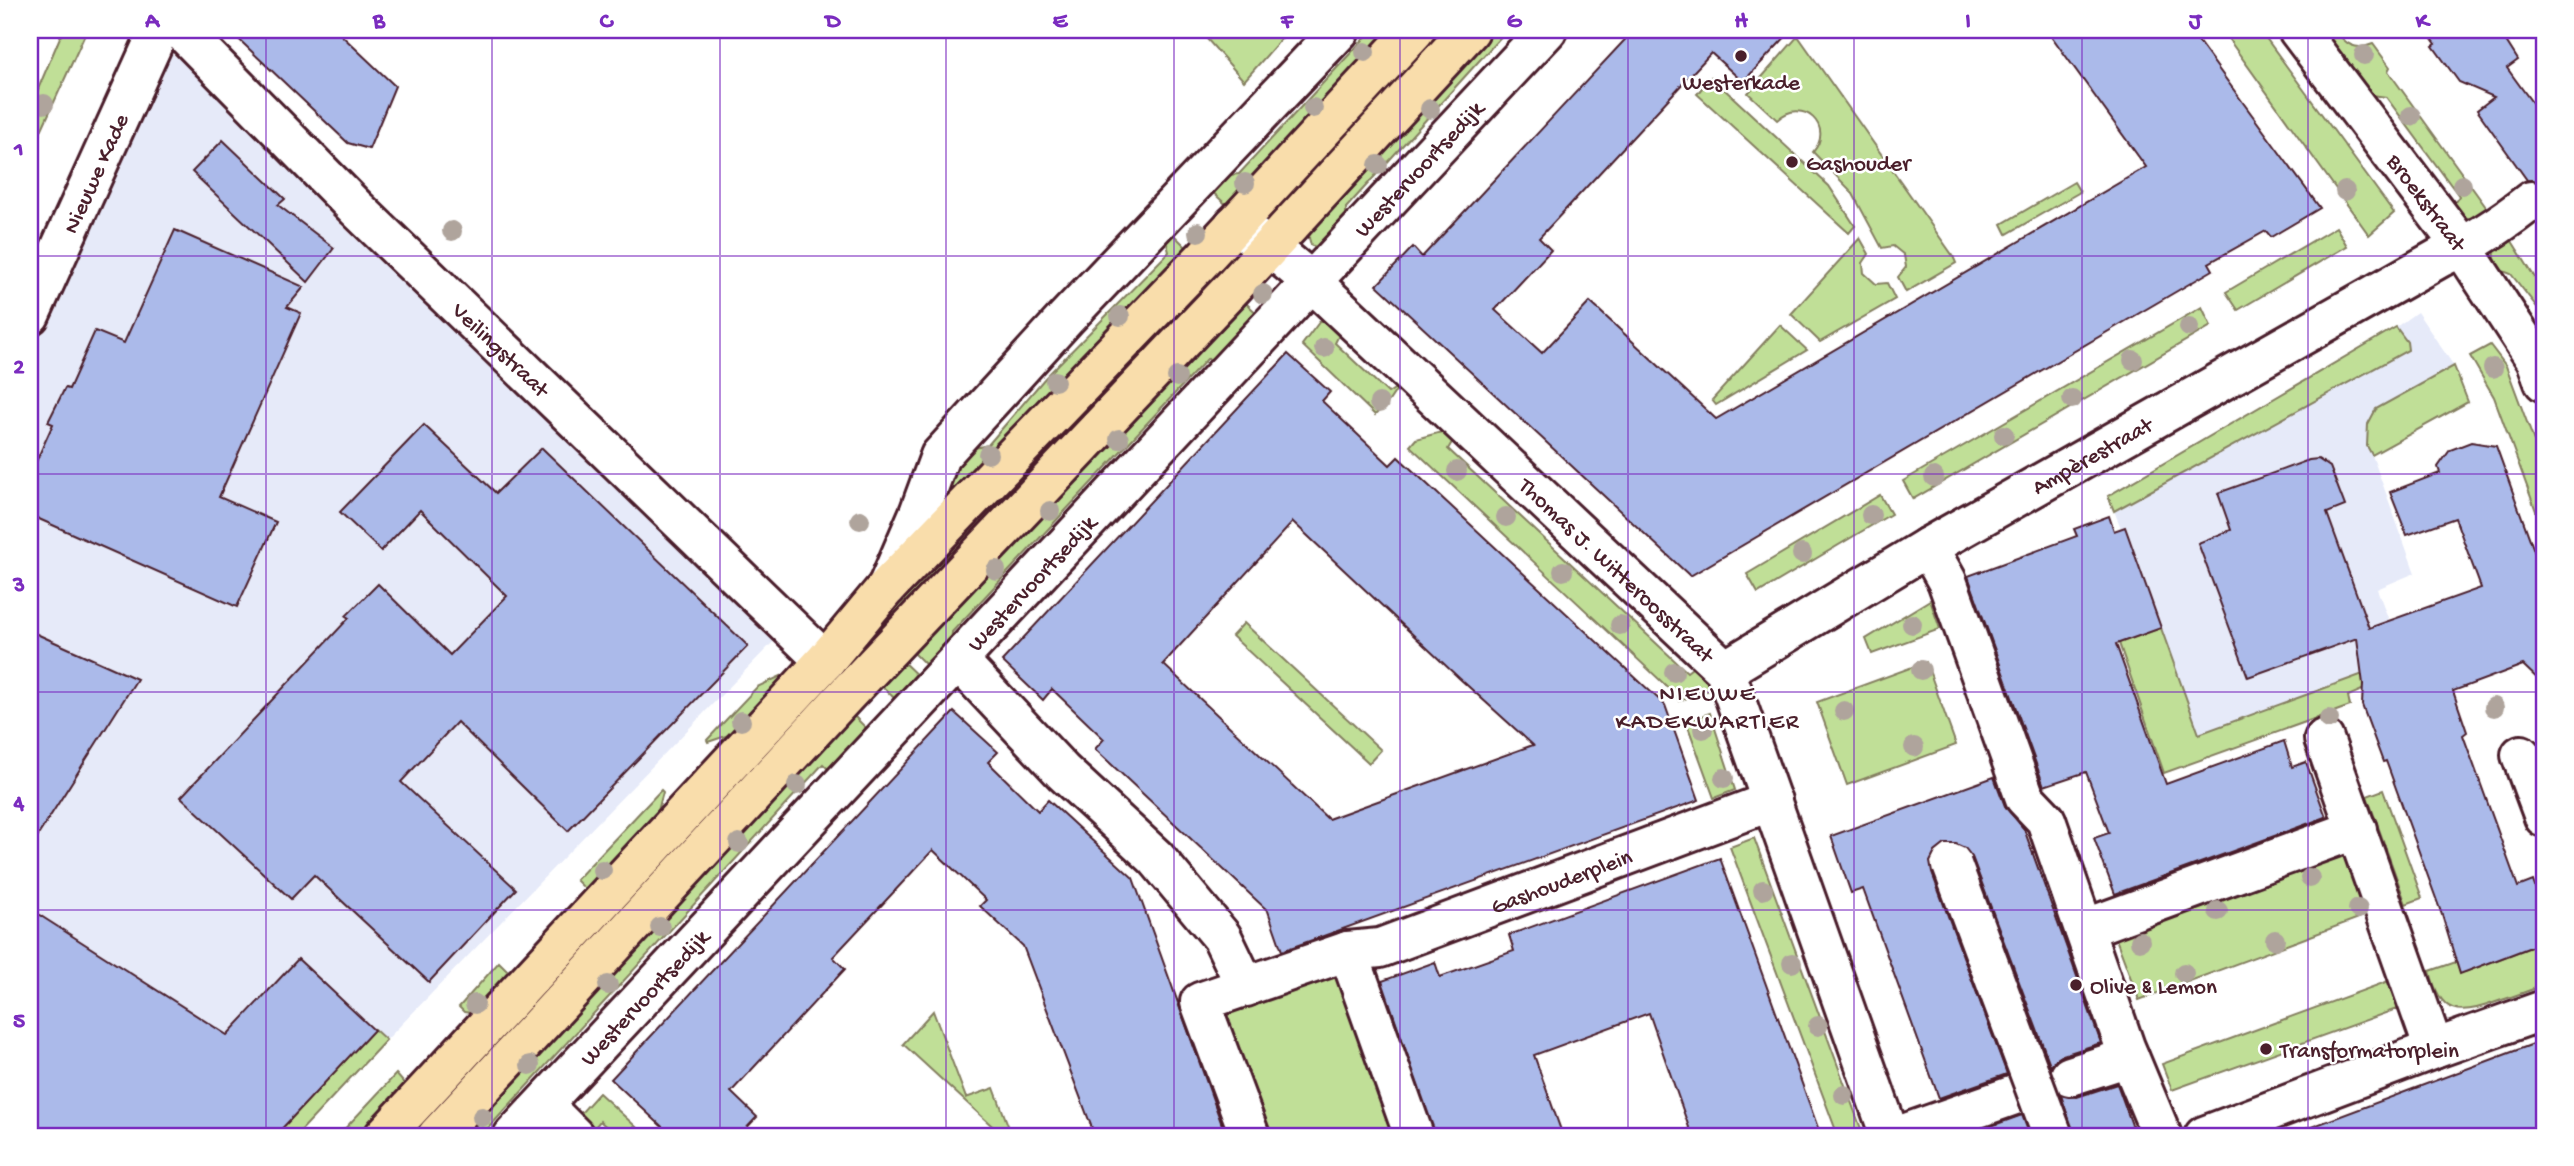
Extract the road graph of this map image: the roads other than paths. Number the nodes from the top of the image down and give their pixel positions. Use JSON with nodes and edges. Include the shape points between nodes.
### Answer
{"nodes":[{"id":1,"x":159,"y":30,"type":"edge"},
{"id":2,"x":181,"y":30,"type":"edge"},
{"id":3,"x":1415,"y":30,"type":"edge"},
{"id":4,"x":1469,"y":30,"type":"edge"},
{"id":5,"x":1547,"y":30,"type":"edge"},
{"id":6,"x":2298,"y":30,"type":"edge"},
{"id":7,"x":1326,"y":35,"type":"edge"},
{"id":8,"x":2531,"y":201,"type":"dead end"},
{"id":9,"x":1234,"y":225,"type":"junction"},
{"id":10,"x":1270,"y":247,"type":"junction"},
{"id":11,"x":2462,"y":247,"type":"junction"},
{"id":12,"x":1312,"y":282,"type":"junction"},
{"id":13,"x":30,"y":315,"type":"edge"},
{"id":14,"x":2544,"y":382,"type":"edge"},
{"id":15,"x":1928,"y":547,"type":"junction"},
{"id":16,"x":886,"y":589,"type":"junction"},
{"id":17,"x":958,"y":660,"type":"junction"},
{"id":18,"x":825,"y":661,"type":"junction"},
{"id":19,"x":1725,"y":670,"type":"junction"},
{"id":20,"x":2325,"y":739,"type":"dead end"},
{"id":21,"x":2521,"y":755,"type":"dead end"},
{"id":22,"x":1772,"y":801,"type":"junction"},
{"id":23,"x":2544,"y":813,"type":"edge"},
{"id":24,"x":2357,"y":829,"type":"junction"},
{"id":25,"x":1952,"y":865,"type":"dead end"},
{"id":26,"x":2084,"y":929,"type":"junction"},
{"id":27,"x":1348,"y":951,"type":"junction"},
{"id":28,"x":1246,"y":987,"type":"junction"},
{"id":29,"x":2544,"y":1010,"type":"edge"},
{"id":30,"x":2434,"y":1049,"type":"junction"},
{"id":31,"x":2129,"y":1057,"type":"junction"},
{"id":32,"x":2070,"y":1076,"type":"dead end"},
{"id":33,"x":2020,"y":1093,"type":"dead end"},
{"id":34,"x":542,"y":1105,"type":"junction"},
{"id":35,"x":384,"y":1136,"type":"edge"},
{"id":36,"x":437,"y":1136,"type":"edge"},
{"id":37,"x":513,"y":1136,"type":"edge"},
{"id":38,"x":574,"y":1136,"type":"edge"},
{"id":39,"x":1250,"y":1136,"type":"edge"},
{"id":40,"x":1414,"y":1136,"type":"edge"},
{"id":41,"x":1890,"y":1136,"type":"edge"},
{"id":42,"x":1898,"y":1136,"type":"edge"},
{"id":43,"x":2053,"y":1136,"type":"edge"},
{"id":44,"x":2162,"y":1136,"type":"edge"},
{"id":45,"x":2204,"y":1136,"type":"edge"}],
"edges":[{"from":1,"to":13,"type":"street","name":"Nieuwe Kade"},
{"from":2,"to":18,"type":"street","name":"Veilingstraat","via":[[356,208]]},
{"from":3,"to":9,"type":"main road"},
{"from":4,"to":10,"type":"main road"},
{"from":5,"to":12,"type":"street","name":"Westervoortsedijk"},
{"from":6,"to":11,"type":"street","name":"Broekstraat"},
{"from":7,"to":16,"type":"street","via":[[940,456]]},
{"from":8,"to":11,"type":"street","name":"Ampèrestraat"},
{"from":9,"to":10,"type":"street","name":"Thomas J. Witteroosstraat"},
{"from":9,"to":16,"type":"main road"},
{"from":10,"to":12,"type":"street","name":"Thomas J. Witteroosstraat"},
{"from":10,"to":36,"type":"main road"},
{"from":11,"to":14,"type":"street","name":"Broekstraat","via":[[2536,360]]},
{"from":11,"to":15,"type":"street","name":"Ampèrestraat"},
{"from":12,"to":17,"type":"street","name":"Westervoortsedijk"},
{"from":12,"to":19,"type":"street","name":"Thomas J. Witteroosstraat"},
{"from":15,"to":19,"type":"street","name":"Ampèrestraat"},
{"from":15,"to":26,"type":"street","via":[[1947,581],[2025,798],[2046,820]]},
{"from":16,"to":18,"type":"main road"},
{"from":17,"to":28,"type":"street","via":[[1063,772],[1156,858],[1222,937]]},
{"from":17,"to":34,"type":"street","name":"Westervoortsedijk"},
{"from":18,"to":35,"type":"main road"},
{"from":19,"to":22,"type":"street","name":"Thomas J. Witteroosstraat"},
{"from":20,"to":24,"type":"street"},
{"from":21,"to":23,"type":"street"},
{"from":22,"to":27,"type":"street","name":"Gashouderplein","via":[[1380,948]]},
{"from":22,"to":41,"type":"street","name":"Thomas J. Witteroosstraat"},
{"from":24,"to":26,"type":"street"},
{"from":24,"to":30,"type":"street"},
{"from":25,"to":43,"type":"street","bridge":true},
{"from":26,"to":31,"type":"street"},
{"from":27,"to":28,"type":"street","name":"Gashouderplein"},
{"from":27,"to":40,"type":"street"},
{"from":28,"to":39,"type":"street","name":"Gashouderplein","via":[[1200,1002]]},
{"from":29,"to":30,"type":"street"},
{"from":30,"to":45,"type":"street"},
{"from":31,"to":32,"type":"street"},
{"from":31,"to":44,"type":"street"},
{"from":33,"to":42,"type":"street"},
{"from":34,"to":37,"type":"street","name":"Westervoortsedijk"},
{"from":34,"to":38,"type":"street"}]}
